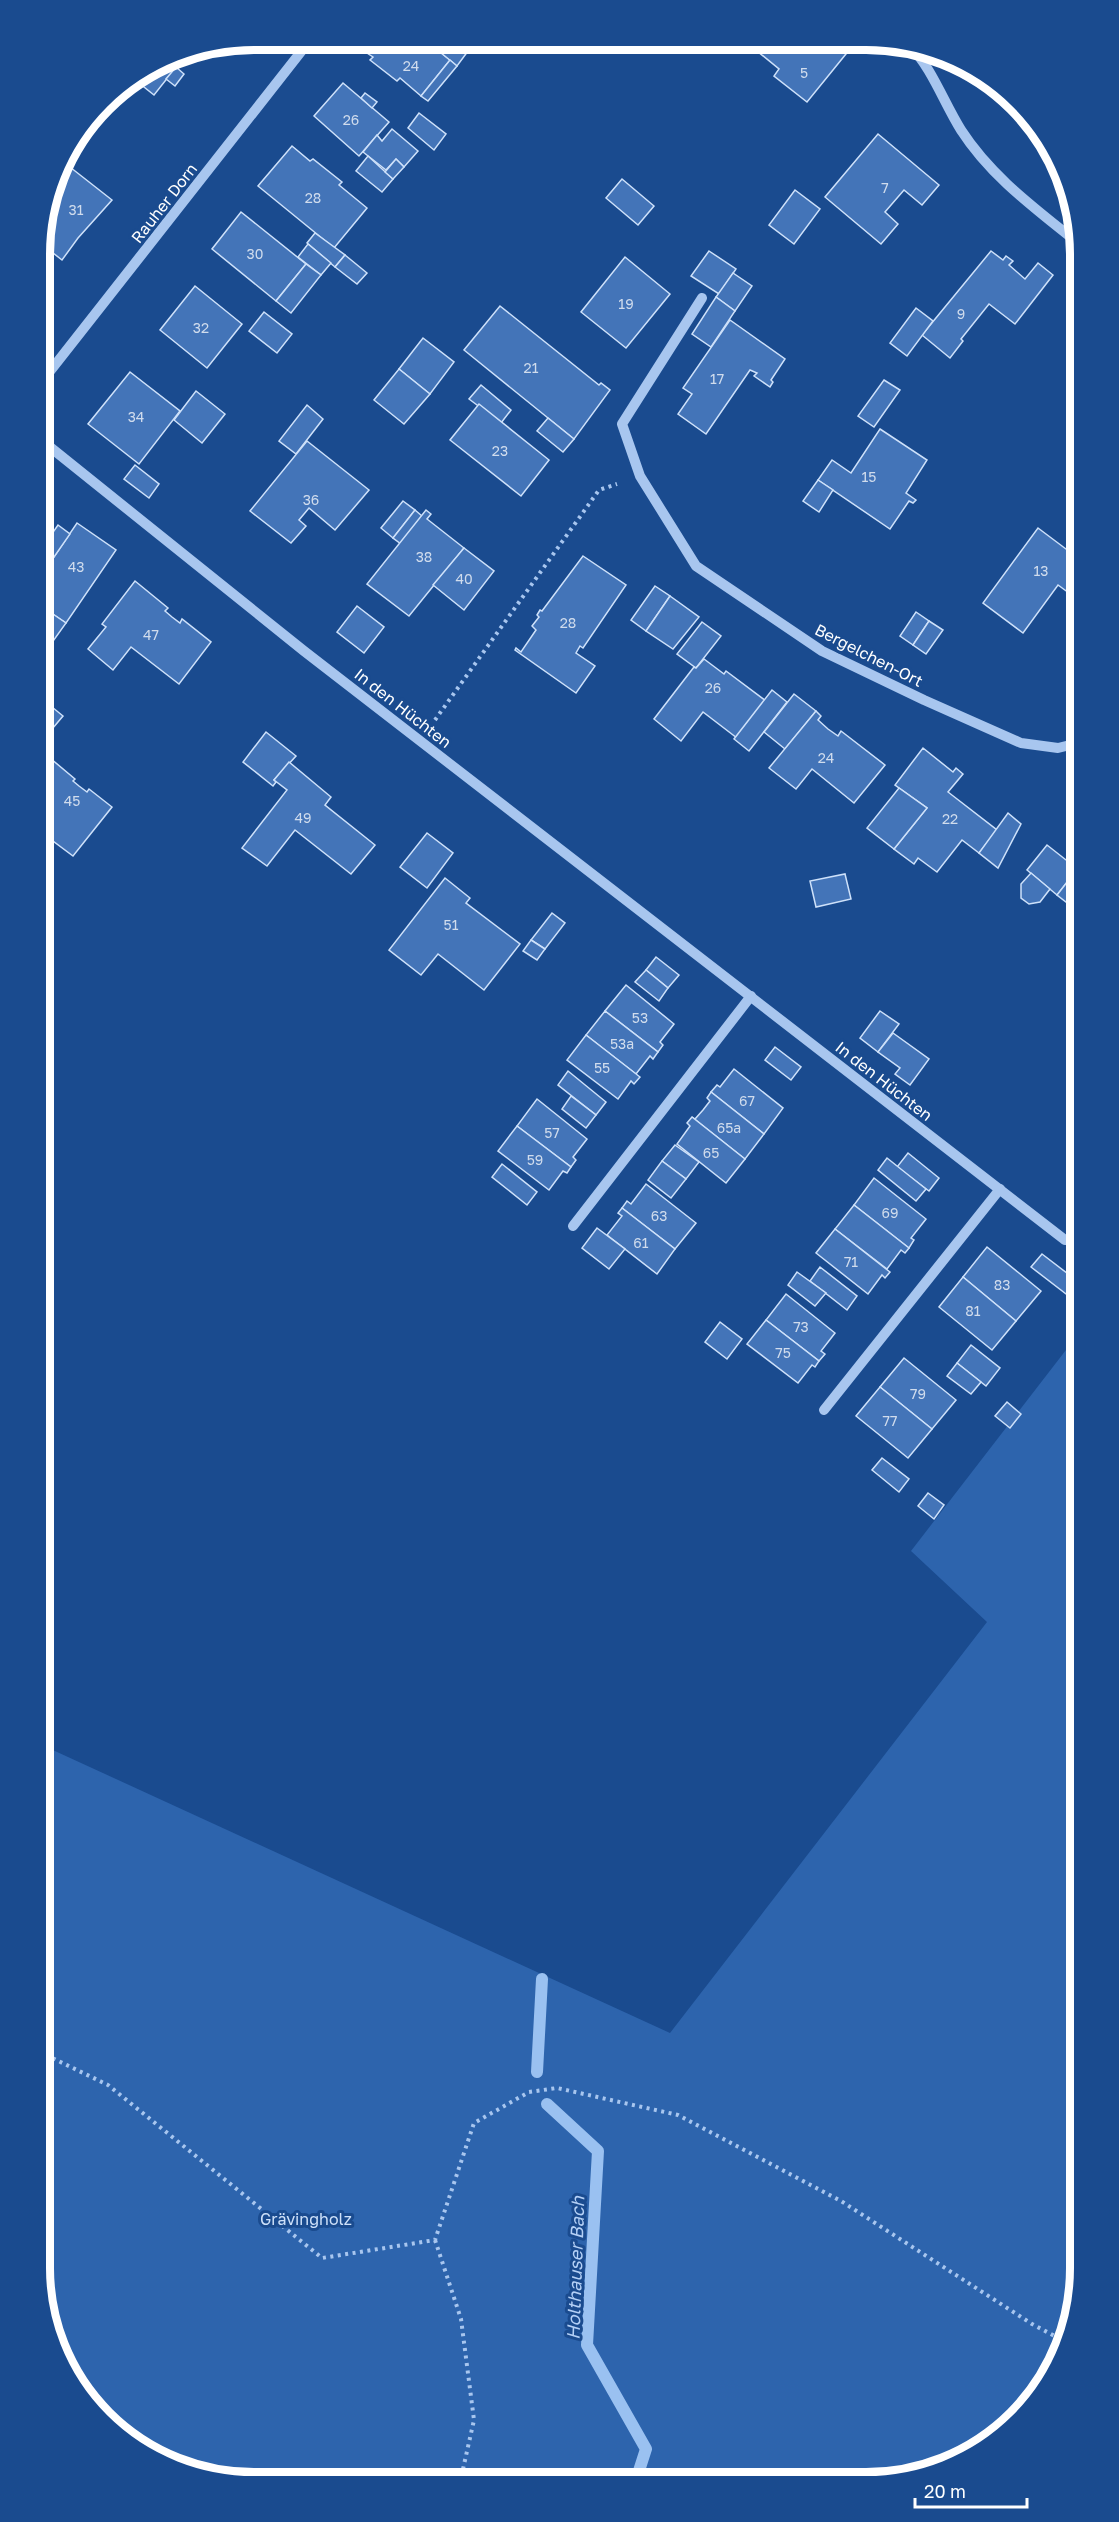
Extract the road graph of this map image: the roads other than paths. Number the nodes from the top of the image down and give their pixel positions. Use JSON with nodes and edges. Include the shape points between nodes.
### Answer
{"nodes":[{"id":1,"x":302,"y":50,"type":"edge"},
{"id":2,"x":921,"y":57,"type":"edge"},
{"id":3,"x":1069,"y":235,"type":"edge"},
{"id":4,"x":702,"y":298,"type":"dead end"},
{"id":5,"x":50,"y":371,"type":"edge"},
{"id":6,"x":50,"y":448,"type":"edge"},
{"id":7,"x":1070,"y":745,"type":"edge"},
{"id":8,"x":751,"y":996,"type":"junction"},
{"id":9,"x":1000,"y":1189,"type":"junction"},
{"id":10,"x":573,"y":1226,"type":"dead end"},
{"id":11,"x":1065,"y":1240,"type":"dead end"},
{"id":12,"x":824,"y":1410,"type":"dead end"}],
"edges":[{"from":1,"to":5,"type":"street","name":"Rauher Dorn"},
{"from":2,"to":3,"type":"street","via":[[962,130],[997,177]]},
{"from":4,"to":7,"type":"street","name":"Bergelchen-Ort","via":[[622,424],[640,476],[696,566],[822,651],[1021,743],[1058,748]]},
{"from":6,"to":8,"type":"street","name":"In den Hüchten","via":[[295,644]]},
{"from":8,"to":9,"type":"street","name":"In den Hüchten"},
{"from":8,"to":10,"type":"street"},
{"from":9,"to":11,"type":"street","name":"In den Hüchten"},
{"from":9,"to":12,"type":"street"}]}
